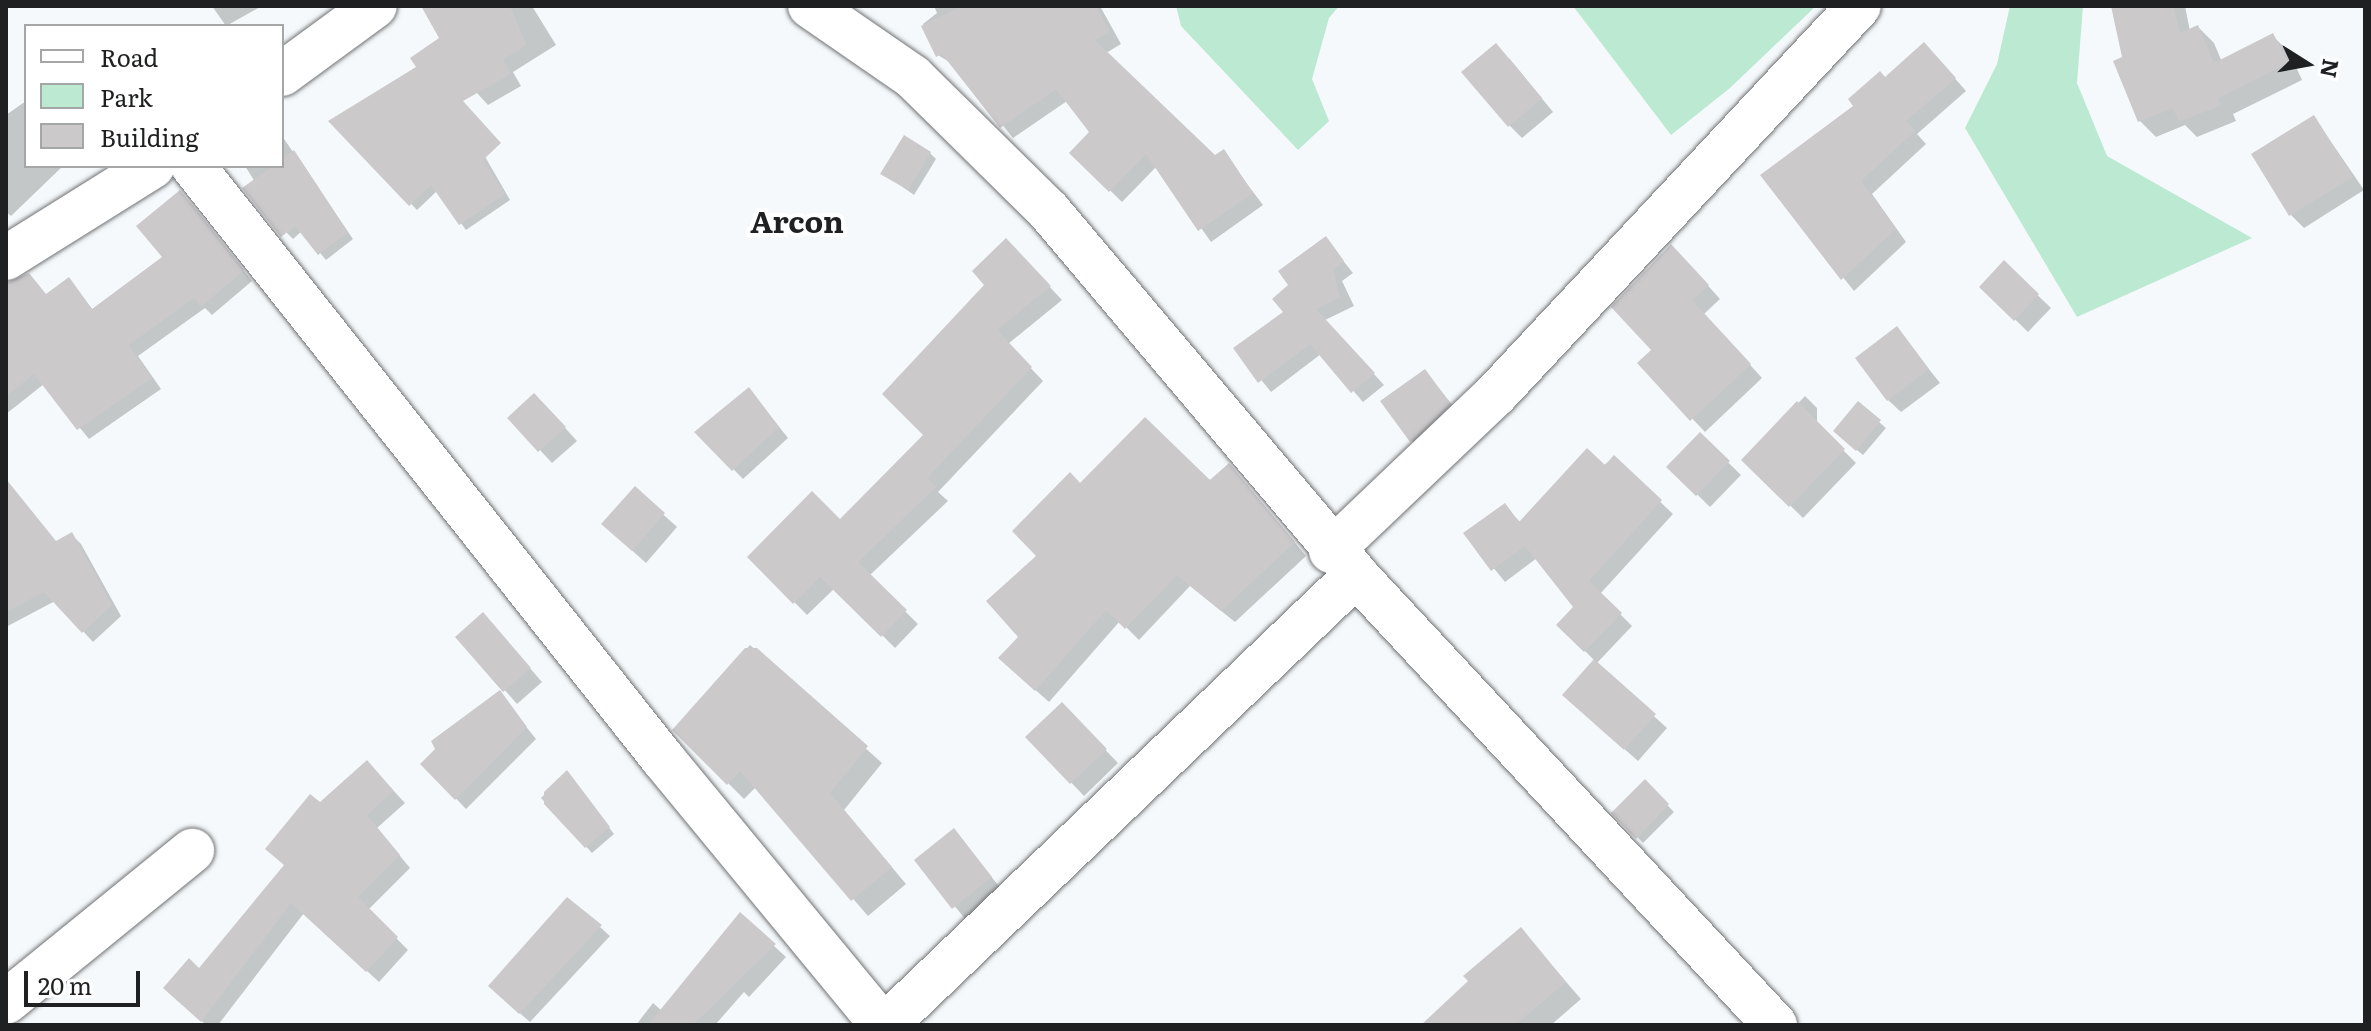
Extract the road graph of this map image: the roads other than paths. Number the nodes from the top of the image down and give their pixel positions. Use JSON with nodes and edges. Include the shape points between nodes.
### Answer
{"nodes":[{"id":1,"x":375,"y":6,"type":"edge"},
{"id":2,"x":810,"y":6,"type":"edge"},
{"id":3,"x":1859,"y":6,"type":"edge"},
{"id":4,"x":284,"y":73,"type":"edge"},
{"id":5,"x":150,"y":168,"type":"edge"},
{"id":6,"x":195,"y":168,"type":"edge"},
{"id":7,"x":6,"y":258,"type":"edge"},
{"id":8,"x":1343,"y":563,"type":"junction"},
{"id":9,"x":192,"y":851,"type":"dead end"},
{"id":10,"x":6,"y":1002,"type":"edge"},
{"id":11,"x":884,"y":1025,"type":"edge"},
{"id":12,"x":1775,"y":1025,"type":"edge"}],
"edges":[{"from":1,"to":4,"type":"street"},
{"from":2,"to":8,"type":"street","via":[[913,77],[1048,210]]},
{"from":3,"to":8,"type":"street"},
{"from":5,"to":7,"type":"street"},
{"from":6,"to":11,"type":"street","via":[[663,759]]},
{"from":8,"to":11,"type":"street"},
{"from":8,"to":12,"type":"street"},
{"from":9,"to":10,"type":"street"}]}
